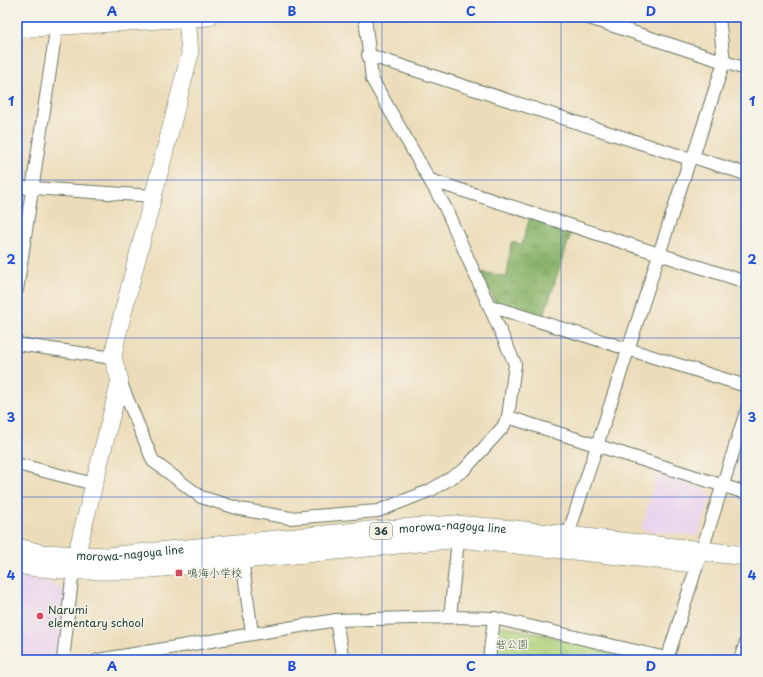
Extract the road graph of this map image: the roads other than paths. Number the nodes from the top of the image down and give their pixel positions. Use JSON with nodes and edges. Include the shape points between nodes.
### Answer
{"nodes":[{"id":1,"x":209,"y":17,"type":"edge"},
{"id":2,"x":365,"y":17,"type":"edge"},
{"id":3,"x":586,"y":17,"type":"edge"},
{"id":4,"x":719,"y":17,"type":"edge"},
{"id":5,"x":187,"y":18,"type":"junction"},
{"id":6,"x":600,"y":19,"type":"edge"},
{"id":7,"x":57,"y":22,"type":"edge"},
{"id":8,"x":17,"y":29,"type":"edge"},
{"id":9,"x":368,"y":55,"type":"junction"},
{"id":10,"x":724,"y":62,"type":"junction"},
{"id":11,"x":746,"y":69,"type":"edge"},
{"id":12,"x":693,"y":157,"type":"junction"},
{"id":13,"x":746,"y":174,"type":"edge"},
{"id":14,"x":430,"y":180,"type":"junction"},
{"id":15,"x":17,"y":186,"type":"edge"},
{"id":16,"x":32,"y":188,"type":"junction"},
{"id":17,"x":154,"y":196,"type":"junction"},
{"id":18,"x":659,"y":253,"type":"junction"},
{"id":19,"x":746,"y":282,"type":"edge"},
{"id":20,"x":17,"y":290,"type":"edge"},
{"id":21,"x":490,"y":306,"type":"junction"},
{"id":22,"x":17,"y":344,"type":"edge"},
{"id":23,"x":628,"y":350,"type":"junction"},
{"id":24,"x":112,"y":358,"type":"junction"},
{"id":25,"x":120,"y":381,"type":"junction"},
{"id":26,"x":746,"y":386,"type":"edge"},
{"id":27,"x":746,"y":412,"type":"edge"},
{"id":28,"x":508,"y":417,"type":"junction"},
{"id":29,"x":597,"y":444,"type":"junction"},
{"id":30,"x":17,"y":464,"type":"edge"},
{"id":31,"x":94,"y":484,"type":"junction"},
{"id":32,"x":723,"y":485,"type":"junction"},
{"id":33,"x":746,"y":493,"type":"edge"},
{"id":34,"x":568,"y":535,"type":"junction"},
{"id":35,"x":460,"y":538,"type":"junction"},
{"id":36,"x":17,"y":548,"type":"edge"},
{"id":37,"x":746,"y":556,"type":"edge"},
{"id":38,"x":700,"y":557,"type":"junction"},
{"id":39,"x":242,"y":558,"type":"junction"},
{"id":40,"x":75,"y":563,"type":"junction"},
{"id":41,"x":17,"y":564,"type":"edge"},
{"id":42,"x":746,"y":569,"type":"edge"},
{"id":43,"x":450,"y":617,"type":"junction"},
{"id":44,"x":494,"y":618,"type":"junction"},
{"id":45,"x":336,"y":620,"type":"junction"},
{"id":46,"x":252,"y":634,"type":"junction"},
{"id":47,"x":746,"y":642,"type":"edge"},
{"id":48,"x":666,"y":659,"type":"edge"},
{"id":49,"x":63,"y":660,"type":"edge"},
{"id":50,"x":98,"y":660,"type":"edge"},
{"id":51,"x":343,"y":660,"type":"edge"},
{"id":52,"x":489,"y":660,"type":"edge"},
{"id":53,"x":740,"y":660,"type":"edge"}],
"edges":[{"from":1,"to":5,"type":"street"},
{"from":2,"to":9,"type":"street"},
{"from":3,"to":6,"type":"street"},
{"from":4,"to":10,"type":"street"},
{"from":5,"to":7,"type":"street"},
{"from":5,"to":17,"type":"street","via":[[190,54]]},
{"from":6,"to":10,"type":"street"},
{"from":7,"to":8,"type":"street"},
{"from":7,"to":16,"type":"street"},
{"from":9,"to":12,"type":"street","via":[[687,158]]},
{"from":9,"to":14,"type":"street","via":[[372,79]]},
{"from":10,"to":11,"type":"street"},
{"from":10,"to":12,"type":"street"},
{"from":12,"to":13,"type":"street"},
{"from":12,"to":18,"type":"street","via":[[689,162]]},
{"from":14,"to":18,"type":"street"},
{"from":14,"to":21,"type":"street"},
{"from":15,"to":16,"type":"street"},
{"from":16,"to":17,"type":"street"},
{"from":16,"to":20,"type":"street"},
{"from":17,"to":24,"type":"street"},
{"from":18,"to":19,"type":"street"},
{"from":18,"to":23,"type":"street"},
{"from":21,"to":23,"type":"street"},
{"from":21,"to":28,"type":"street","via":[[516,364]]},
{"from":22,"to":24,"type":"street"},
{"from":23,"to":26,"type":"street"},
{"from":23,"to":29,"type":"street"},
{"from":24,"to":25,"type":"street"},
{"from":25,"to":28,"type":"street","via":[[153,461],[201,497],[240,509],[290,518],[378,511],[431,490],[464,470]]},
{"from":25,"to":31,"type":"street"},
{"from":27,"to":32,"type":"street"},
{"from":28,"to":29,"type":"street"},
{"from":29,"to":32,"type":"street"},
{"from":29,"to":34,"type":"street"},
{"from":30,"to":31,"type":"street"},
{"from":31,"to":40,"type":"street"},
{"from":32,"to":33,"type":"street"},
{"from":32,"to":38,"type":"street"},
{"from":34,"to":38,"type":"main road","name":"morowa-nagoya line","number":"36"},
{"from":34,"to":40,"type":"main road","name":"morowa-nagoya line","number":"36","via":[[455,525],[356,532],[107,557]]},
{"from":35,"to":38,"type":"main road","name":"morowa-nagoya line","number":"36"},
{"from":35,"to":39,"type":"main road","name":"morowa-nagoya line","number":"36"},
{"from":35,"to":43,"type":"street"},
{"from":36,"to":40,"type":"main road","name":"morowa-nagoya line","number":"36"},
{"from":37,"to":38,"type":"main road","name":"morowa-nagoya line","number":"36"},
{"from":38,"to":42,"type":"main road","name":"morowa-nagoya line","number":"36"},
{"from":38,"to":48,"type":"street"},
{"from":39,"to":40,"type":"main road","name":"morowa-nagoya line","number":"36","via":[[130,570]]},
{"from":39,"to":46,"type":"street"},
{"from":40,"to":41,"type":"main road","name":"morowa-nagoya line","number":"36","via":[[29,566]]},
{"from":40,"to":49,"type":"street"},
{"from":43,"to":44,"type":"street"},
{"from":43,"to":45,"type":"street"},
{"from":44,"to":48,"type":"street"},
{"from":44,"to":52,"type":"street"},
{"from":45,"to":46,"type":"street"},
{"from":45,"to":51,"type":"street"},
{"from":46,"to":50,"type":"street"},
{"from":47,"to":53,"type":"street"}]}
